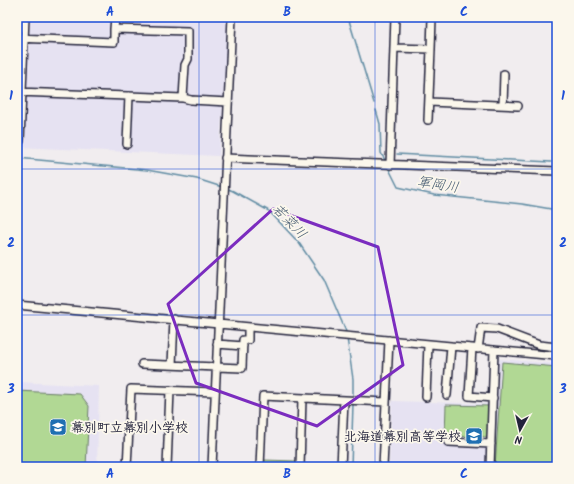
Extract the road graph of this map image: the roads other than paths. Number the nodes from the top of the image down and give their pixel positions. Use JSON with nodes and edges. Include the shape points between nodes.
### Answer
{"nodes":[{"id":1,"x":25,"y":17,"type":"edge"},
{"id":2,"x":115,"y":17,"type":"edge"},
{"id":3,"x":232,"y":17,"type":"edge"},
{"id":4,"x":396,"y":17,"type":"edge"},
{"id":5,"x":432,"y":17,"type":"edge"},
{"id":6,"x":114,"y":29,"type":"junction"},
{"id":7,"x":21,"y":38,"type":"edge"},
{"id":8,"x":394,"y":48,"type":"junction"},
{"id":9,"x":431,"y":49,"type":"junction"},
{"id":10,"x":504,"y":74,"type":"dead end"},
{"id":11,"x":19,"y":92,"type":"edge"},
{"id":12,"x":129,"y":96,"type":"junction"},
{"id":13,"x":183,"y":98,"type":"junction"},
{"id":14,"x":228,"y":102,"type":"junction"},
{"id":15,"x":430,"y":102,"type":"junction"},
{"id":16,"x":503,"y":105,"type":"junction"},
{"id":17,"x":518,"y":106,"type":"dead end"},
{"id":18,"x":428,"y":120,"type":"dead end"},
{"id":19,"x":17,"y":141,"type":"edge"},
{"id":20,"x":127,"y":144,"type":"dead end"},
{"id":21,"x":225,"y":158,"type":"junction"},
{"id":22,"x":390,"y":165,"type":"junction"},
{"id":23,"x":557,"y":171,"type":"edge"},
{"id":24,"x":17,"y":304,"type":"edge"},
{"id":25,"x":174,"y":320,"type":"junction"},
{"id":26,"x":218,"y":324,"type":"junction"},
{"id":27,"x":248,"y":327,"type":"junction"},
{"id":28,"x":389,"y":340,"type":"junction"},
{"id":29,"x":217,"y":344,"type":"junction"},
{"id":30,"x":428,"y":344,"type":"junction"},
{"id":31,"x":243,"y":346,"type":"junction"},
{"id":32,"x":451,"y":346,"type":"junction"},
{"id":33,"x":557,"y":347,"type":"edge"},
{"id":34,"x":475,"y":348,"type":"junction"},
{"id":35,"x":494,"y":350,"type":"junction"},
{"id":36,"x":557,"y":356,"type":"edge"},
{"id":37,"x":142,"y":364,"type":"dead end"},
{"id":38,"x":172,"y":365,"type":"junction"},
{"id":39,"x":216,"y":367,"type":"junction"},
{"id":40,"x":170,"y":390,"type":"junction"},
{"id":41,"x":215,"y":392,"type":"junction"},
{"id":42,"x":447,"y":395,"type":"dead end"},
{"id":43,"x":426,"y":397,"type":"dead end"},
{"id":44,"x":302,"y":398,"type":"junction"},
{"id":45,"x":493,"y":398,"type":"junction"},
{"id":46,"x":344,"y":400,"type":"junction"},
{"id":47,"x":386,"y":402,"type":"junction"},
{"id":48,"x":448,"y":442,"type":"dead end"},
{"id":49,"x":491,"y":444,"type":"junction"},
{"id":50,"x":127,"y":467,"type":"edge"},
{"id":51,"x":167,"y":467,"type":"edge"},
{"id":52,"x":212,"y":467,"type":"edge"},
{"id":53,"x":260,"y":467,"type":"edge"},
{"id":54,"x":300,"y":467,"type":"edge"},
{"id":55,"x":341,"y":467,"type":"edge"},
{"id":56,"x":383,"y":467,"type":"edge"},
{"id":57,"x":490,"y":467,"type":"edge"}],
"edges":[{"from":1,"to":7,"type":"street"},
{"from":2,"to":6,"type":"street"},
{"from":3,"to":14,"type":"street"},
{"from":4,"to":8,"type":"street"},
{"from":5,"to":9,"type":"street"},
{"from":6,"to":7,"type":"street","via":[[114,42]]},
{"from":6,"to":13,"type":"street","via":[[188,31],[188,59],[185,65]]},
{"from":7,"to":11,"type":"street"},
{"from":8,"to":9,"type":"street"},
{"from":8,"to":22,"type":"street"},
{"from":9,"to":15,"type":"street"},
{"from":10,"to":16,"type":"street"},
{"from":11,"to":12,"type":"street"},
{"from":11,"to":19,"type":"street","via":[[20,141]]},
{"from":12,"to":13,"type":"street"},
{"from":12,"to":20,"type":"street"},
{"from":13,"to":14,"type":"street"},
{"from":14,"to":21,"type":"street"},
{"from":15,"to":16,"type":"street"},
{"from":15,"to":18,"type":"street"},
{"from":16,"to":17,"type":"street"},
{"from":21,"to":22,"type":"street"},
{"from":21,"to":26,"type":"street"},
{"from":22,"to":23,"type":"street"},
{"from":24,"to":25,"type":"street"},
{"from":25,"to":26,"type":"street"},
{"from":25,"to":38,"type":"street"},
{"from":26,"to":27,"type":"street"},
{"from":26,"to":29,"type":"street"},
{"from":27,"to":28,"type":"street"},
{"from":27,"to":31,"type":"street","via":[[248,340],[243,340]]},
{"from":28,"to":30,"type":"street"},
{"from":28,"to":47,"type":"street"},
{"from":29,"to":31,"type":"street"},
{"from":29,"to":39,"type":"street"},
{"from":30,"to":32,"type":"street"},
{"from":30,"to":43,"type":"street"},
{"from":31,"to":39,"type":"street","via":[[242,368]]},
{"from":32,"to":34,"type":"street"},
{"from":32,"to":42,"type":"street"},
{"from":33,"to":34,"type":"street","via":[[539,345],[497,329],[481,328]]},
{"from":34,"to":35,"type":"street"},
{"from":34,"to":45,"type":"street","via":[[469,396]]},
{"from":35,"to":36,"type":"street"},
{"from":35,"to":45,"type":"street"},
{"from":37,"to":38,"type":"street"},
{"from":38,"to":39,"type":"street"},
{"from":39,"to":41,"type":"street"},
{"from":40,"to":41,"type":"street"},
{"from":40,"to":50,"type":"street","via":[[131,389]]},
{"from":40,"to":51,"type":"street"},
{"from":41,"to":52,"type":"street"},
{"from":44,"to":46,"type":"street"},
{"from":44,"to":53,"type":"street","via":[[262,396]]},
{"from":44,"to":54,"type":"street"},
{"from":45,"to":49,"type":"street"},
{"from":46,"to":47,"type":"street"},
{"from":46,"to":55,"type":"street"},
{"from":47,"to":56,"type":"street"},
{"from":48,"to":49,"type":"street"},
{"from":49,"to":57,"type":"street"}]}
